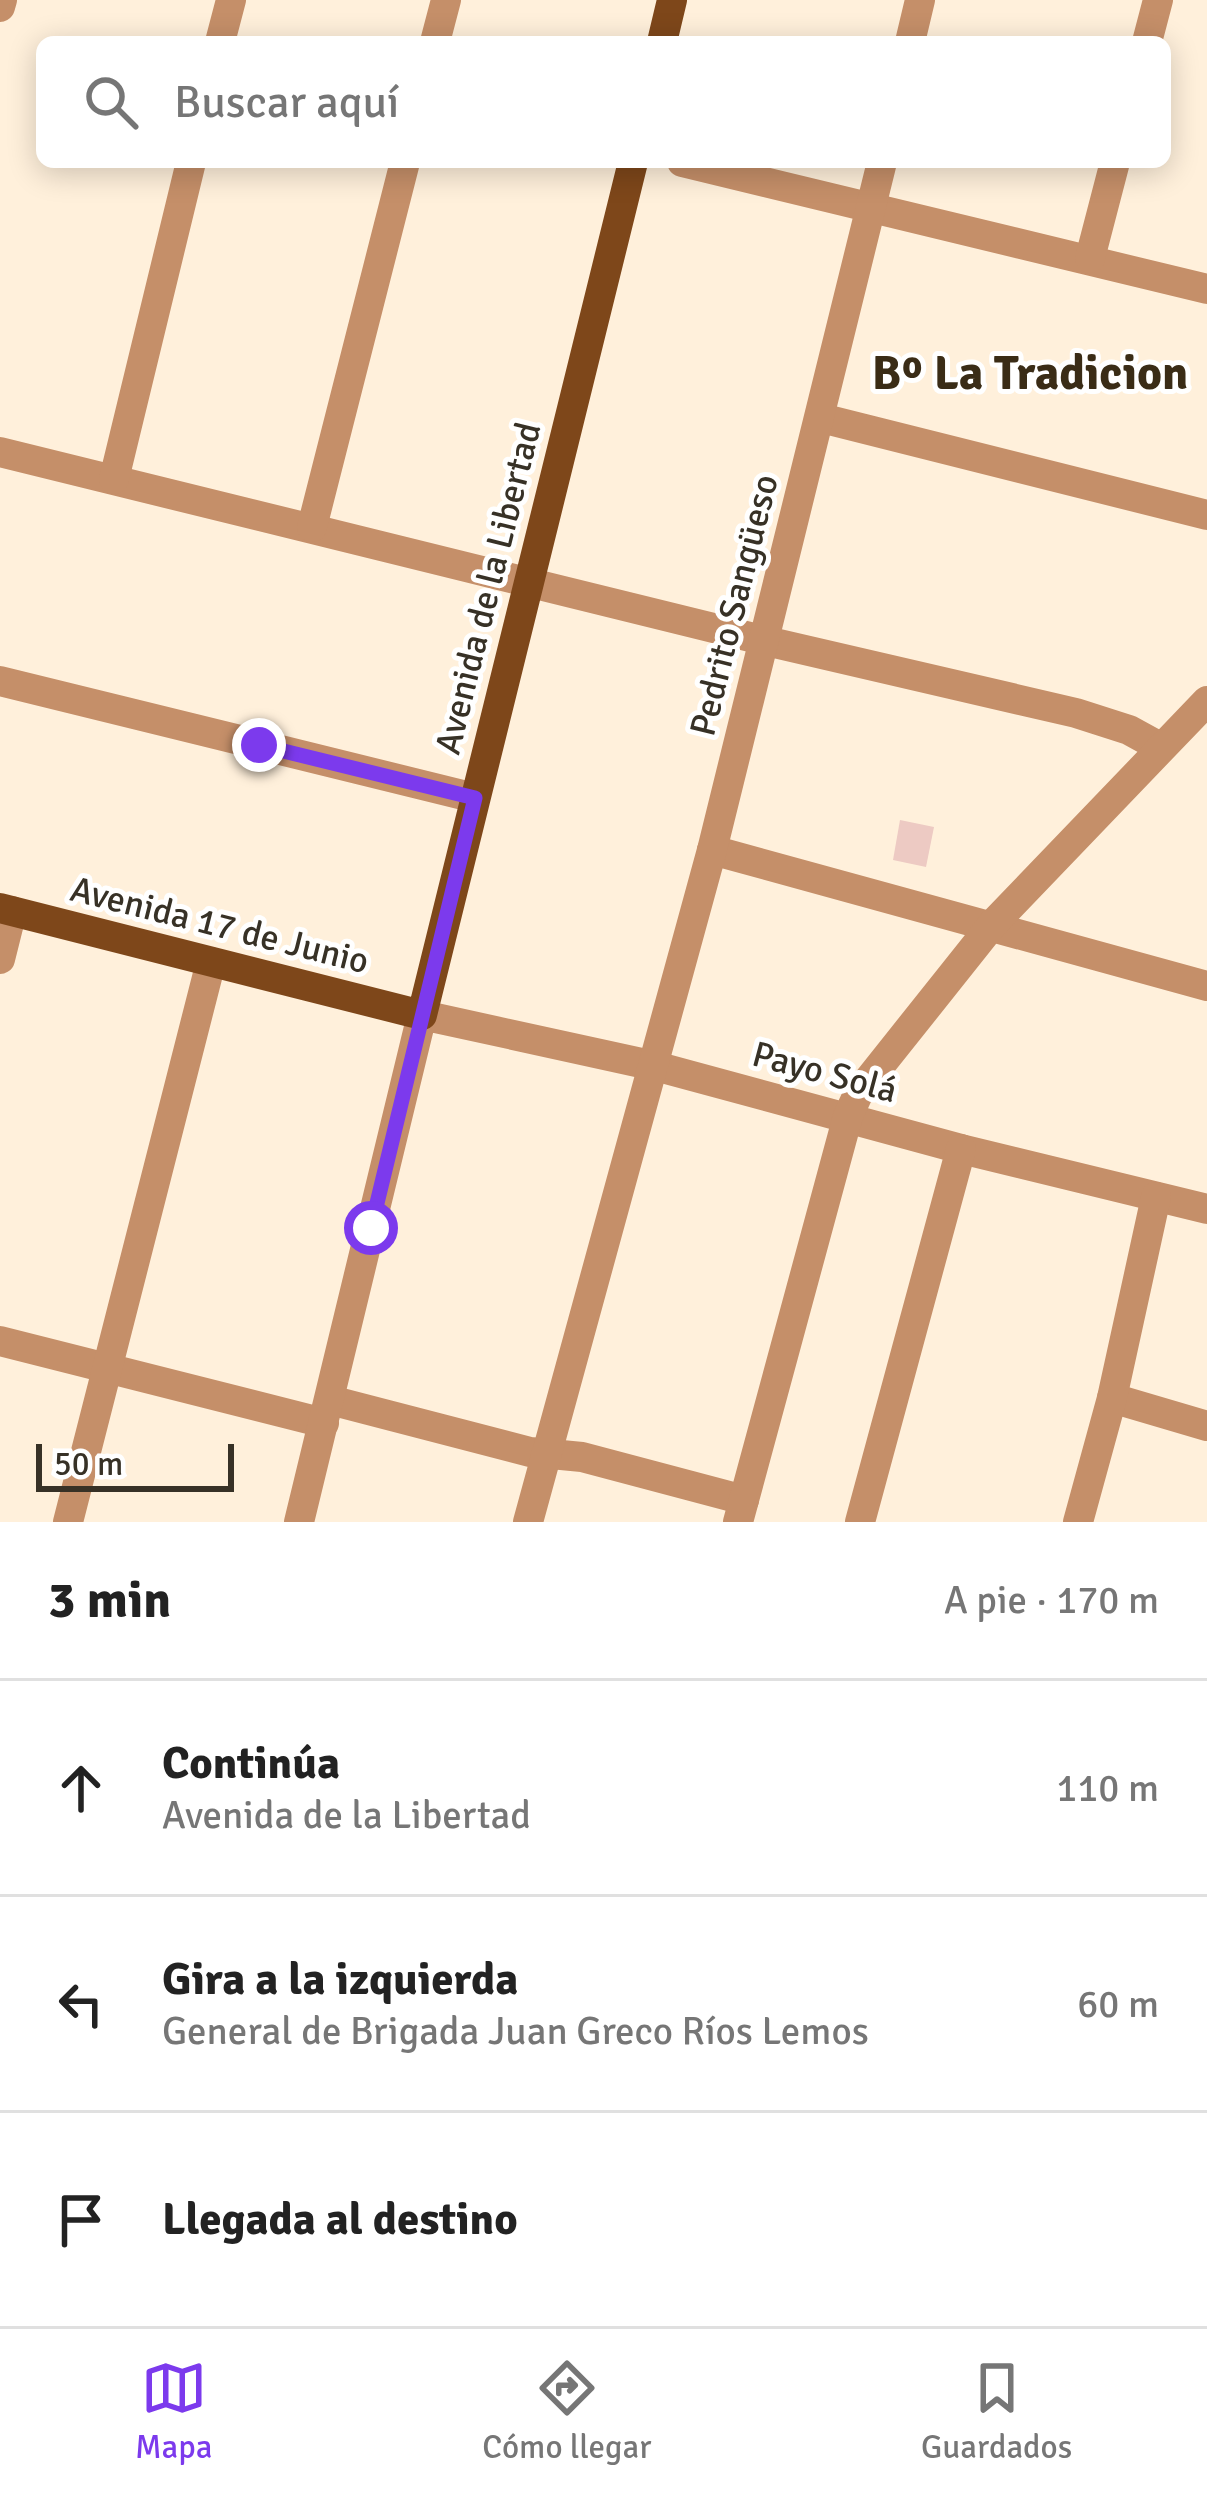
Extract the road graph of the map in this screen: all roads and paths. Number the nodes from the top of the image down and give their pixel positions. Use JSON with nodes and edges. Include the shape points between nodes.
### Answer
{"nodes":[{"id":1,"x":230,"y":0,"type":"edge"},
{"id":2,"x":446,"y":0,"type":"edge"},
{"id":3,"x":672,"y":0,"type":"edge"},
{"id":4,"x":920,"y":0,"type":"edge"},
{"id":5,"x":1158,"y":0,"type":"edge"},
{"id":6,"x":221,"y":36,"type":"edge"},
{"id":7,"x":437,"y":36,"type":"edge"},
{"id":8,"x":663,"y":36,"type":"edge"},
{"id":9,"x":911,"y":36,"type":"edge"},
{"id":10,"x":1149,"y":36,"type":"edge"},
{"id":11,"x":190,"y":168,"type":"edge"},
{"id":12,"x":403,"y":168,"type":"edge"},
{"id":13,"x":632,"y":168,"type":"edge"},
{"id":14,"x":708,"y":168,"type":"edge"},
{"id":15,"x":880,"y":168,"type":"edge"},
{"id":16,"x":1113,"y":168,"type":"edge"},
{"id":17,"x":871,"y":206,"type":"junction"},
{"id":18,"x":1090,"y":258,"type":"junction"},
{"id":19,"x":1207,"y":289,"type":"edge"},
{"id":20,"x":821,"y":418,"type":"junction"},
{"id":21,"x":0,"y":452,"type":"edge"},
{"id":22,"x":113,"y":479,"type":"junction"},
{"id":23,"x":1207,"y":515,"type":"edge"},
{"id":24,"x":313,"y":527,"type":"junction"},
{"id":25,"x":529,"y":583,"type":"junction"},
{"id":26,"x":762,"y":640,"type":"junction"},
{"id":27,"x":0,"y":681,"type":"edge"},
{"id":28,"x":1207,"y":700,"type":"edge"},
{"id":29,"x":1195,"y":732,"type":"edge"},
{"id":30,"x":1160,"y":747,"type":"junction"},
{"id":31,"x":475,"y":798,"type":"junction"},
{"id":32,"x":712,"y":850,"type":"junction"},
{"id":33,"x":6,"y":910,"type":"edge"},
{"id":34,"x":992,"y":925,"type":"junction"},
{"id":35,"x":0,"y":959,"type":"edge"},
{"id":36,"x":211,"y":962,"type":"junction"},
{"id":37,"x":1207,"y":986,"type":"edge"},
{"id":38,"x":422,"y":1015,"type":"junction"},
{"id":39,"x":656,"y":1066,"type":"junction"},
{"id":40,"x":848,"y":1116,"type":"junction"},
{"id":41,"x":961,"y":1149,"type":"junction"},
{"id":42,"x":1156,"y":1197,"type":"junction"},
{"id":43,"x":1207,"y":1209,"type":"edge"},
{"id":44,"x":0,"y":1341,"type":"edge"},
{"id":45,"x":106,"y":1369,"type":"junction"},
{"id":46,"x":1112,"y":1398,"type":"junction"},
{"id":47,"x":327,"y":1412,"type":"junction"},
{"id":48,"x":1207,"y":1426,"type":"edge"},
{"id":49,"x":548,"y":1451,"type":"junction"},
{"id":50,"x":741,"y":1511,"type":"edge"},
{"id":51,"x":68,"y":1522,"type":"edge"},
{"id":52,"x":299,"y":1522,"type":"edge"},
{"id":53,"x":528,"y":1522,"type":"edge"},
{"id":54,"x":860,"y":1522,"type":"edge"},
{"id":55,"x":1078,"y":1522,"type":"edge"}],
"edges":[{"from":1,"to":6,"type":"street"},
{"from":2,"to":7,"type":"street"},
{"from":3,"to":8,"type":"main road"},
{"from":4,"to":9,"type":"street"},
{"from":5,"to":10,"type":"street"},
{"from":11,"to":22,"type":"street"},
{"from":12,"to":24,"type":"street"},
{"from":13,"to":25,"type":"main road","name":"Avenida de la Libertad"},
{"from":14,"to":17,"type":"street"},
{"from":15,"to":17,"type":"street","name":"Pedrito Sangüeso"},
{"from":16,"to":18,"type":"street"},
{"from":17,"to":18,"type":"street"},
{"from":17,"to":20,"type":"street","name":"Pedrito Sangüeso"},
{"from":18,"to":19,"type":"street"},
{"from":20,"to":23,"type":"street"},
{"from":20,"to":26,"type":"street","name":"Pedrito Sangüeso"},
{"from":21,"to":22,"type":"street"},
{"from":22,"to":24,"type":"street"},
{"from":24,"to":25,"type":"street"},
{"from":25,"to":26,"type":"street"},
{"from":25,"to":31,"type":"main road","name":"Avenida de la Libertad"},
{"from":26,"to":30,"type":"street","via":[[1076,713]]},
{"from":26,"to":32,"type":"street","name":"Pedrito Sangüeso"},
{"from":27,"to":31,"type":"street"},
{"from":28,"to":29,"type":"street"},
{"from":29,"to":30,"type":"street"},
{"from":30,"to":34,"type":"street"},
{"from":31,"to":38,"type":"main road","name":"Avenida de la Libertad"},
{"from":32,"to":34,"type":"street"},
{"from":32,"to":39,"type":"street","name":"Pedrito Sangüeso"},
{"from":33,"to":35,"type":"street"},
{"from":33,"to":36,"type":"main road","name":"Avenida 17 de Junio"},
{"from":34,"to":37,"type":"street"},
{"from":34,"to":40,"type":"street","via":[[868,1077]]},
{"from":36,"to":38,"type":"main road","name":"Avenida 17 de Junio"},
{"from":36,"to":45,"type":"street"},
{"from":38,"to":39,"type":"street","name":"Payo Solá"},
{"from":38,"to":47,"type":"street","name":"Avenida de la Libertad"},
{"from":39,"to":40,"type":"street","name":"Payo Solá"},
{"from":39,"to":49,"type":"street","name":"Pedrito Sangüeso"},
{"from":40,"to":41,"type":"street","name":"Payo Solá"},
{"from":40,"to":50,"type":"street"},
{"from":41,"to":42,"type":"street","name":"Payo Solá"},
{"from":41,"to":54,"type":"street"},
{"from":42,"to":43,"type":"street","name":"Payo Solá"},
{"from":42,"to":46,"type":"street"},
{"from":44,"to":45,"type":"street"},
{"from":45,"to":47,"type":"street"},
{"from":45,"to":51,"type":"street"},
{"from":46,"to":48,"type":"street"},
{"from":46,"to":55,"type":"street"},
{"from":47,"to":49,"type":"street"},
{"from":47,"to":52,"type":"street","name":"Avenida de la Libertad"},
{"from":49,"to":50,"type":"street"},
{"from":49,"to":53,"type":"street","name":"Pedrito Sangüeso"}]}
